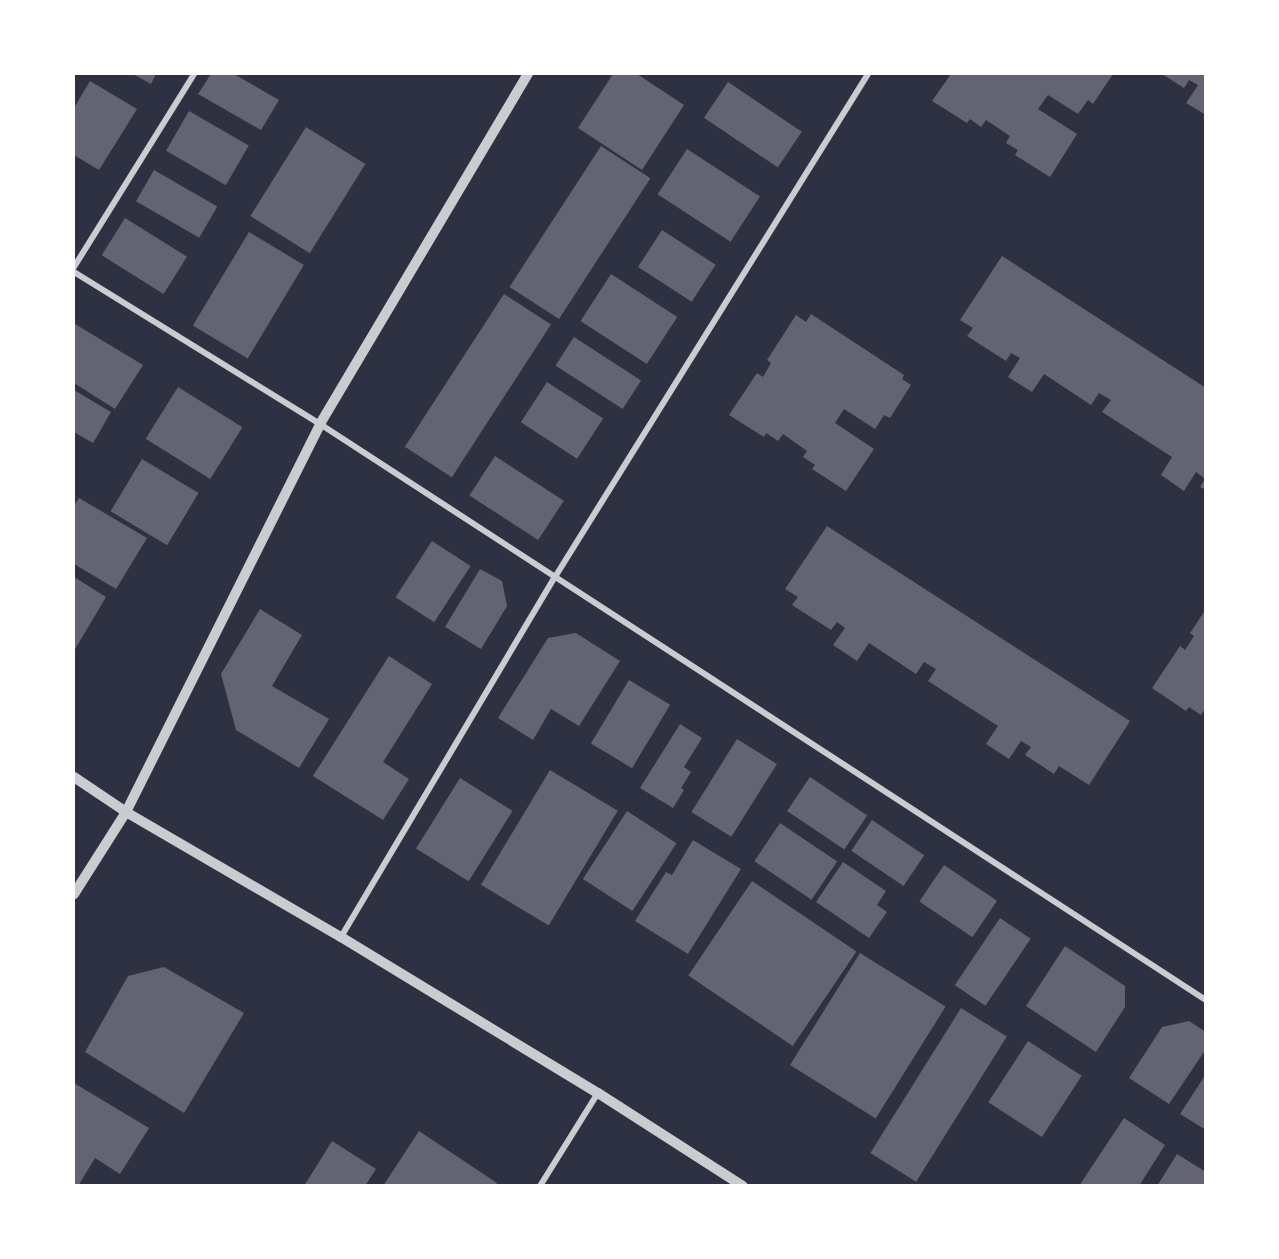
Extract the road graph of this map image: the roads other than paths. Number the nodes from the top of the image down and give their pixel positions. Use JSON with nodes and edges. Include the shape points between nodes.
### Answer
{"nodes":[{"id":1,"x":194,"y":74,"type":"edge"},
{"id":2,"x":528,"y":74,"type":"edge"},
{"id":3,"x":868,"y":74,"type":"edge"},
{"id":4,"x":74,"y":269,"type":"edge"},
{"id":5,"x":320,"y":424,"type":"junction"},
{"id":6,"x":555,"y":576,"type":"junction"},
{"id":7,"x":74,"y":777,"type":"edge"},
{"id":8,"x":126,"y":812,"type":"junction"},
{"id":9,"x":74,"y":894,"type":"edge"},
{"id":10,"x":341,"y":938,"type":"junction"},
{"id":11,"x":1206,"y":1000,"type":"edge"},
{"id":12,"x":598,"y":1093,"type":"junction"},
{"id":13,"x":540,"y":1185,"type":"edge"},
{"id":14,"x":743,"y":1185,"type":"edge"}],
"edges":[{"from":1,"to":4,"type":"street"},
{"from":2,"to":5,"type":"street"},
{"from":3,"to":6,"type":"street"},
{"from":4,"to":5,"type":"street"},
{"from":5,"to":6,"type":"street"},
{"from":5,"to":8,"type":"street"},
{"from":6,"to":10,"type":"street"},
{"from":6,"to":11,"type":"street"},
{"from":7,"to":8,"type":"street"},
{"from":8,"to":9,"type":"street"},
{"from":8,"to":10,"type":"street"},
{"from":10,"to":12,"type":"street"},
{"from":12,"to":13,"type":"street"},
{"from":12,"to":14,"type":"street"}]}
